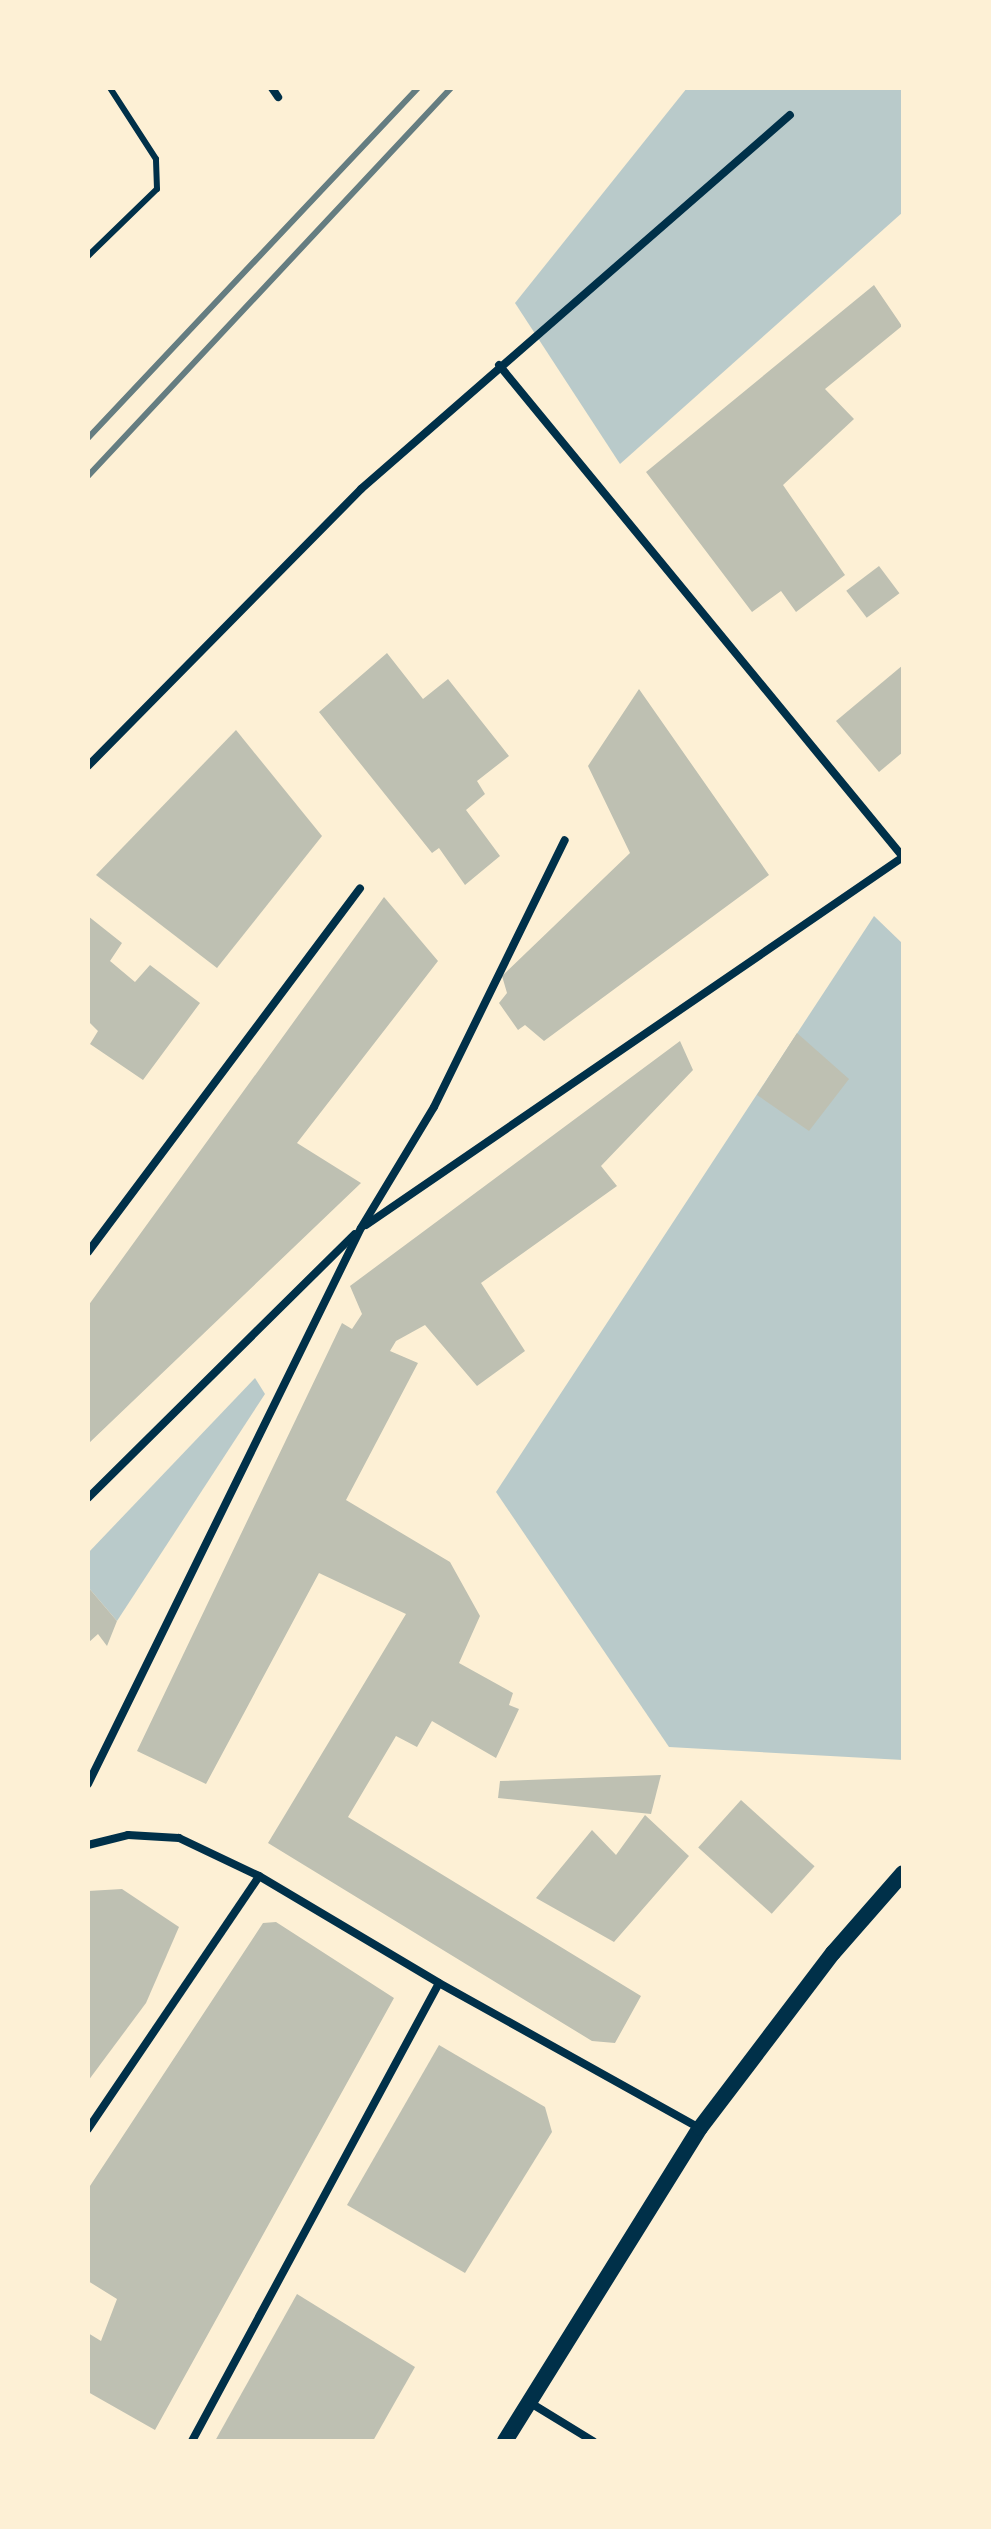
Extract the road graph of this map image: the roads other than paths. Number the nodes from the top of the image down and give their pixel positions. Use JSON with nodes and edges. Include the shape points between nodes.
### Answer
{"nodes":[{"id":1,"x":110,"y":88,"type":"edge"},
{"id":2,"x":272,"y":88,"type":"edge"},
{"id":3,"x":278,"y":97,"type":"dead end"},
{"id":4,"x":790,"y":115,"type":"dead end"},
{"id":5,"x":88,"y":256,"type":"edge"},
{"id":6,"x":499,"y":365,"type":"junction"},
{"id":7,"x":88,"y":766,"type":"edge"},
{"id":8,"x":565,"y":840,"type":"dead end"},
{"id":9,"x":903,"y":857,"type":"edge"},
{"id":10,"x":360,"y":889,"type":"dead end"},
{"id":11,"x":361,"y":1228,"type":"junction"},
{"id":12,"x":88,"y":1252,"type":"edge"},
{"id":13,"x":88,"y":1498,"type":"edge"},
{"id":14,"x":88,"y":1784,"type":"edge"},
{"id":15,"x":88,"y":1845,"type":"edge"},
{"id":16,"x":903,"y":1873,"type":"edge"},
{"id":17,"x":259,"y":1876,"type":"junction"},
{"id":18,"x":439,"y":1983,"type":"junction"},
{"id":19,"x":700,"y":2128,"type":"junction"},
{"id":20,"x":88,"y":2129,"type":"edge"},
{"id":21,"x":529,"y":2402,"type":"junction"},
{"id":22,"x":192,"y":2441,"type":"edge"},
{"id":23,"x":505,"y":2441,"type":"edge"},
{"id":24,"x":593,"y":2441,"type":"edge"}],
"edges":[{"from":1,"to":5,"type":"lane","via":[[156,159],[157,189]]},
{"from":2,"to":3,"type":"street"},
{"from":4,"to":6,"type":"street"},
{"from":6,"to":7,"type":"street","via":[[339,510]]},
{"from":6,"to":9,"type":"street"},
{"from":8,"to":11,"type":"street","via":[[434,1107]]},
{"from":9,"to":11,"type":"street"},
{"from":10,"to":12,"type":"street"},
{"from":11,"to":13,"type":"street"},
{"from":11,"to":14,"type":"street"},
{"from":15,"to":17,"type":"street","via":[[128,1835],[179,1838]]},
{"from":16,"to":19,"type":"main road","via":[[833,1953]]},
{"from":17,"to":18,"type":"street"},
{"from":17,"to":20,"type":"street"},
{"from":18,"to":19,"type":"street"},
{"from":18,"to":22,"type":"street"},
{"from":19,"to":21,"type":"main road"},
{"from":21,"to":23,"type":"main road"},
{"from":21,"to":24,"type":"street"}]}
